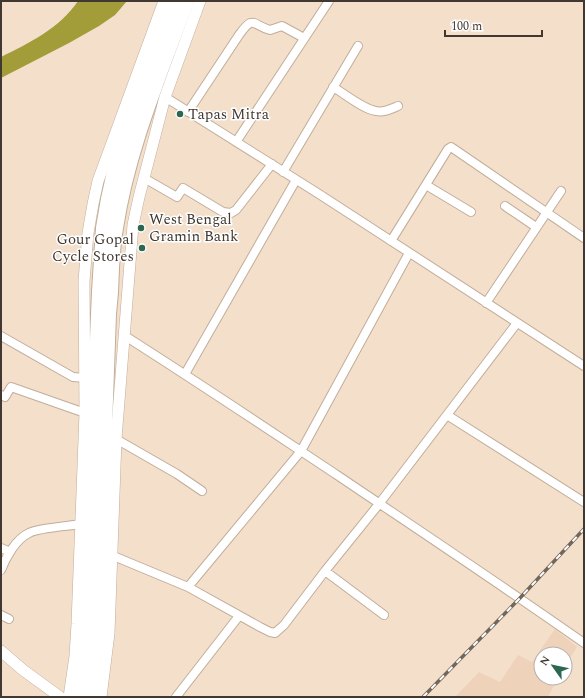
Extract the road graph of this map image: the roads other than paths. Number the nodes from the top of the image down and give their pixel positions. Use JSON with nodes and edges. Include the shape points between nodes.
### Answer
{"nodes":[{"id":1,"x":164,"y":1,"type":"edge"},
{"id":2,"x":174,"y":1,"type":"edge"},
{"id":3,"x":187,"y":1,"type":"edge"},
{"id":4,"x":200,"y":1,"type":"edge"},
{"id":5,"x":329,"y":1,"type":"edge"},
{"id":6,"x":304,"y":38,"type":"junction"},
{"id":7,"x":358,"y":46,"type":"dead end"},
{"id":8,"x":333,"y":87,"type":"junction"},
{"id":9,"x":165,"y":97,"type":"junction"},
{"id":10,"x":398,"y":106,"type":"dead end"},
{"id":11,"x":188,"y":112,"type":"junction"},
{"id":12,"x":236,"y":142,"type":"junction"},
{"id":13,"x":272,"y":164,"type":"junction"},
{"id":14,"x":283,"y":172,"type":"junction"},
{"id":15,"x":144,"y":178,"type":"junction"},
{"id":16,"x":296,"y":180,"type":"junction"},
{"id":17,"x":426,"y":185,"type":"junction"},
{"id":18,"x":561,"y":191,"type":"dead end"},
{"id":19,"x":505,"y":206,"type":"dead end"},
{"id":20,"x":471,"y":212,"type":"dead end"},
{"id":21,"x":546,"y":212,"type":"junction"},
{"id":22,"x":536,"y":227,"type":"junction"},
{"id":23,"x":584,"y":238,"type":"edge"},
{"id":24,"x":391,"y":241,"type":"junction"},
{"id":25,"x":410,"y":253,"type":"junction"},
{"id":26,"x":84,"y":303,"type":"junction"},
{"id":27,"x":103,"y":303,"type":"junction"},
{"id":28,"x":486,"y":303,"type":"junction"},
{"id":29,"x":517,"y":323,"type":"junction"},
{"id":30,"x":1,"y":336,"type":"edge"},
{"id":31,"x":125,"y":336,"type":"junction"},
{"id":32,"x":584,"y":366,"type":"edge"},
{"id":33,"x":185,"y":374,"type":"junction"},
{"id":34,"x":86,"y":378,"type":"junction"},
{"id":35,"x":1,"y":395,"type":"edge"},
{"id":36,"x":85,"y":413,"type":"junction"},
{"id":37,"x":446,"y":415,"type":"junction"},
{"id":38,"x":116,"y":440,"type":"junction"},
{"id":39,"x":301,"y":451,"type":"junction"},
{"id":40,"x":202,"y":492,"type":"dead end"},
{"id":41,"x":584,"y":502,"type":"edge"},
{"id":42,"x":379,"y":504,"type":"junction"},
{"id":43,"x":81,"y":524,"type":"junction"},
{"id":44,"x":1,"y":548,"type":"edge"},
{"id":45,"x":10,"y":552,"type":"junction"},
{"id":46,"x":111,"y":555,"type":"junction"},
{"id":47,"x":1,"y":570,"type":"edge"},
{"id":48,"x":325,"y":571,"type":"junction"},
{"id":49,"x":188,"y":587,"type":"junction"},
{"id":50,"x":384,"y":615,"type":"dead end"},
{"id":51,"x":239,"y":616,"type":"junction"},
{"id":52,"x":584,"y":643,"type":"edge"},
{"id":53,"x":1,"y":650,"type":"edge"},
{"id":54,"x":60,"y":697,"type":"edge"},
{"id":55,"x":69,"y":697,"type":"edge"},
{"id":56,"x":76,"y":697,"type":"edge"},
{"id":57,"x":89,"y":697,"type":"edge"},
{"id":58,"x":102,"y":697,"type":"edge"},
{"id":59,"x":176,"y":697,"type":"edge"}],
"edges":[{"from":1,"to":26,"type":"street","via":[[98,181],[88,239]]},
{"from":2,"to":27,"type":"highway","via":[[127,128],[114,172],[103,228]]},
{"from":3,"to":27,"type":"highway","via":[[132,153],[115,228]]},
{"from":4,"to":9,"type":"street"},
{"from":5,"to":6,"type":"street"},
{"from":6,"to":11,"type":"street","via":[[282,26],[270,30],[256,23],[249,23]]},
{"from":6,"to":12,"type":"street"},
{"from":7,"to":8,"type":"street"},
{"from":8,"to":10,"type":"street","via":[[376,112]]},
{"from":8,"to":14,"type":"street"},
{"from":9,"to":11,"type":"street"},
{"from":9,"to":15,"type":"street"},
{"from":11,"to":12,"type":"street"},
{"from":12,"to":13,"type":"street"},
{"from":13,"to":14,"type":"street"},
{"from":13,"to":15,"type":"street","via":[[231,213],[223,212],[183,188],[177,197]]},
{"from":14,"to":16,"type":"street"},
{"from":15,"to":31,"type":"street","via":[[133,225],[124,303]]},
{"from":16,"to":24,"type":"street"},
{"from":16,"to":33,"type":"street"},
{"from":17,"to":20,"type":"street"},
{"from":17,"to":21,"type":"street","via":[[448,149],[453,147]]},
{"from":17,"to":24,"type":"street"},
{"from":18,"to":21,"type":"street"},
{"from":19,"to":22,"type":"street"},
{"from":21,"to":22,"type":"street"},
{"from":21,"to":23,"type":"street"},
{"from":22,"to":28,"type":"street"},
{"from":24,"to":25,"type":"street"},
{"from":25,"to":28,"type":"street"},
{"from":25,"to":39,"type":"street"},
{"from":26,"to":27,"type":"street"},
{"from":26,"to":34,"type":"street"},
{"from":27,"to":56,"type":"highway","via":[[86,615]]},
{"from":27,"to":57,"type":"highway","via":[[98,623]]},
{"from":28,"to":29,"type":"street"},
{"from":29,"to":32,"type":"street"},
{"from":29,"to":37,"type":"street"},
{"from":30,"to":34,"type":"street","via":[[73,377]]},
{"from":31,"to":33,"type":"street"},
{"from":31,"to":38,"type":"street"},
{"from":33,"to":39,"type":"street"},
{"from":34,"to":36,"type":"street"},
{"from":35,"to":36,"type":"street","via":[[5,397],[11,387]]},
{"from":36,"to":43,"type":"street"},
{"from":37,"to":41,"type":"street"},
{"from":37,"to":42,"type":"street"},
{"from":38,"to":40,"type":"street","via":[[177,474]]},
{"from":38,"to":46,"type":"street"},
{"from":39,"to":42,"type":"street"},
{"from":39,"to":49,"type":"street"},
{"from":42,"to":48,"type":"street"},
{"from":42,"to":52,"type":"street"},
{"from":43,"to":45,"type":"street","via":[[30,532],[21,538]]},
{"from":43,"to":55,"type":"street","via":[[75,656]]},
{"from":44,"to":45,"type":"street"},
{"from":45,"to":47,"type":"street"},
{"from":46,"to":49,"type":"street"},
{"from":46,"to":58,"type":"street","via":[[109,633]]},
{"from":48,"to":50,"type":"street"},
{"from":48,"to":51,"type":"street","via":[[275,633]]},
{"from":49,"to":51,"type":"street"},
{"from":51,"to":59,"type":"street"},
{"from":53,"to":54,"type":"street"}]}
